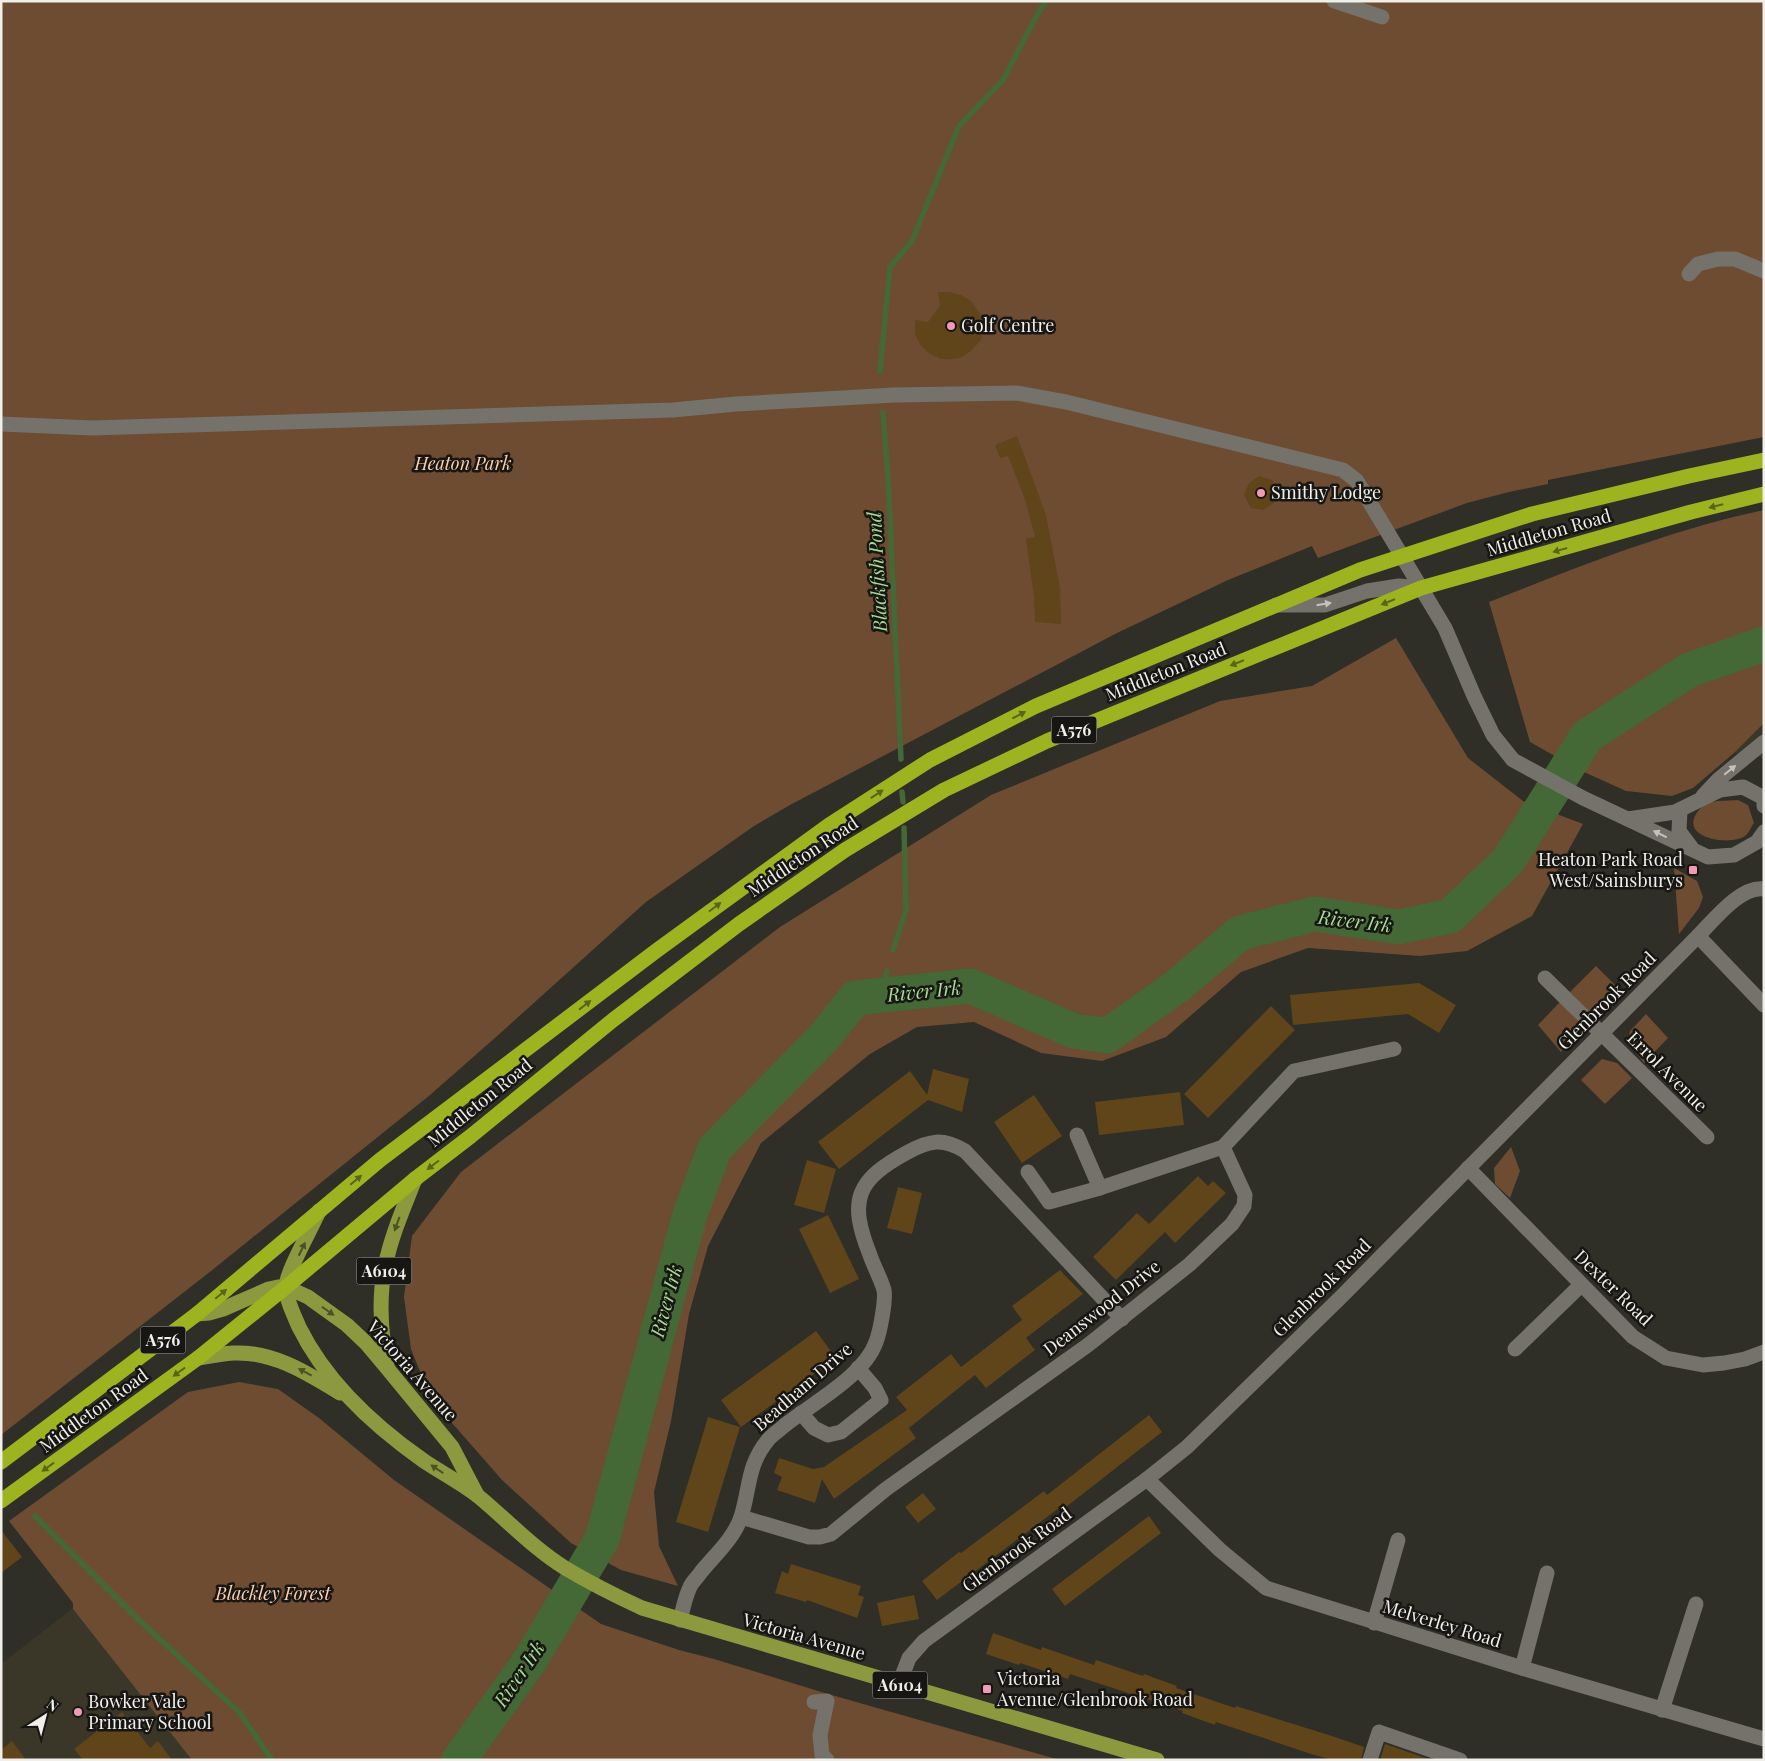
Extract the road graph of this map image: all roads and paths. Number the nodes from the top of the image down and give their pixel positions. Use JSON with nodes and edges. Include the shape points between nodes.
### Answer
{"nodes":[{"id":1,"x":1334,"y":1,"type":"edge"},
{"id":2,"x":1382,"y":17,"type":"dead end"},
{"id":3,"x":1764,"y":271,"type":"edge"},
{"id":4,"x":1689,"y":274,"type":"dead end"},
{"id":5,"x":1,"y":424,"type":"edge"},
{"id":6,"x":1764,"y":460,"type":"edge"},
{"id":7,"x":1764,"y":494,"type":"edge"},
{"id":8,"x":1402,"y":557,"type":"junction"},
{"id":9,"x":1421,"y":588,"type":"junction"},
{"id":10,"x":1276,"y":605,"type":"junction"},
{"id":11,"x":1764,"y":742,"type":"edge"},
{"id":12,"x":1764,"y":798,"type":"edge"},
{"id":13,"x":1699,"y":801,"type":"junction"},
{"id":14,"x":1764,"y":806,"type":"edge"},
{"id":15,"x":1680,"y":810,"type":"junction"},
{"id":16,"x":1628,"y":818,"type":"junction"},
{"id":17,"x":1762,"y":839,"type":"edge"},
{"id":18,"x":1693,"y":850,"type":"junction"},
{"id":19,"x":1757,"y":889,"type":"edge"},
{"id":20,"x":1698,"y":936,"type":"junction"},
{"id":21,"x":1544,"y":978,"type":"dead end"},
{"id":22,"x":1764,"y":1005,"type":"edge"},
{"id":23,"x":1602,"y":1034,"type":"junction"},
{"id":24,"x":1394,"y":1049,"type":"dead end"},
{"id":25,"x":1077,"y":1135,"type":"dead end"},
{"id":26,"x":1706,"y":1137,"type":"dead end"},
{"id":27,"x":1223,"y":1147,"type":"junction"},
{"id":28,"x":1468,"y":1168,"type":"junction"},
{"id":29,"x":1028,"y":1172,"type":"dead end"},
{"id":30,"x":415,"y":1179,"type":"junction"},
{"id":31,"x":1100,"y":1188,"type":"junction"},
{"id":32,"x":319,"y":1211,"type":"junction"},
{"id":33,"x":1581,"y":1285,"type":"junction"},
{"id":34,"x":286,"y":1287,"type":"junction"},
{"id":35,"x":197,"y":1314,"type":"junction"},
{"id":36,"x":1122,"y":1319,"type":"junction"},
{"id":37,"x":1514,"y":1349,"type":"dead end"},
{"id":38,"x":1764,"y":1352,"type":"edge"},
{"id":39,"x":198,"y":1358,"type":"junction"},
{"id":40,"x":388,"y":1368,"type":"junction"},
{"id":41,"x":858,"y":1368,"type":"junction"},
{"id":42,"x":347,"y":1397,"type":"junction"},
{"id":43,"x":801,"y":1413,"type":"junction"},
{"id":44,"x":1,"y":1462,"type":"edge"},
{"id":45,"x":1147,"y":1479,"type":"junction"},
{"id":46,"x":477,"y":1496,"type":"junction"},
{"id":47,"x":1,"y":1501,"type":"edge"},
{"id":48,"x":741,"y":1517,"type":"junction"},
{"id":49,"x":1398,"y":1540,"type":"dead end"},
{"id":50,"x":1547,"y":1573,"type":"dead end"},
{"id":51,"x":1696,"y":1604,"type":"dead end"},
{"id":52,"x":680,"y":1620,"type":"junction"},
{"id":53,"x":1374,"y":1623,"type":"junction"},
{"id":54,"x":1522,"y":1668,"type":"junction"},
{"id":55,"x":899,"y":1684,"type":"junction"},
{"id":56,"x":814,"y":1702,"type":"dead end"},
{"id":57,"x":1662,"y":1710,"type":"junction"},
{"id":58,"x":1764,"y":1739,"type":"edge"},
{"id":59,"x":1124,"y":1755,"type":"edge"},
{"id":60,"x":827,"y":1760,"type":"edge"},
{"id":61,"x":1157,"y":1760,"type":"edge"},
{"id":62,"x":1370,"y":1760,"type":"edge"},
{"id":63,"x":1460,"y":1760,"type":"edge"}],
"edges":[{"from":1,"to":2,"type":"street"},
{"from":3,"to":4,"type":"street","via":[[1735,259],[1718,259],[1698,264]]},
{"from":5,"to":8,"type":"street","via":[[92,428],[673,410],[894,395],[1016,393],[1066,402],[1343,470],[1357,481]]},
{"from":6,"to":8,"type":"highway","name":"Middleton Road","number":"A576","via":[[1532,514]]},
{"from":7,"to":9,"type":"highway","name":"Middleton Road","number":"A576","one_way":true},
{"from":8,"to":9,"type":"street"},
{"from":8,"to":10,"type":"highway","name":"Middleton Road","number":"A576","via":[[1360,570]]},
{"from":10,"to":9,"type":"street","one_way":true,"via":[[1325,605],[1375,590],[1399,586]]},
{"from":9,"to":16,"type":"street","via":[[1445,628],[1493,735],[1505,751],[1519,764]]},
{"from":9,"to":30,"type":"highway","name":"Middleton Road","number":"A576","one_way":true,"via":[[1047,741],[944,790],[845,850],[739,924]]},
{"from":32,"to":10,"type":"highway","name":"Middleton Road","number":"A576","one_way":true,"via":[[380,1160],[732,895],[829,825],[930,760],[1036,706]]},
{"from":13,"to":11,"type":"street","one_way":true,"via":[[1719,779]]},
{"from":12,"to":13,"type":"street","via":[[1743,787],[1720,790]]},
{"from":12,"to":14,"type":"street"},
{"from":13,"to":15,"type":"street"},
{"from":15,"to":16,"type":"street"},
{"from":15,"to":18,"type":"street","via":[[1679,831]]},
{"from":18,"to":16,"type":"street","one_way":true},
{"from":17,"to":18,"type":"street","via":[[1734,855],[1708,857]]},
{"from":19,"to":20,"type":"street","name":"Glenbrook Road","via":[[1740,895]]},
{"from":20,"to":22,"type":"street"},
{"from":20,"to":23,"type":"street","name":"Glenbrook Road"},
{"from":21,"to":23,"type":"street","name":"Errol Avenue"},
{"from":23,"to":26,"type":"street","name":"Errol Avenue"},
{"from":23,"to":28,"type":"street","name":"Glenbrook Road"},
{"from":24,"to":27,"type":"street","via":[[1294,1071]]},
{"from":25,"to":31,"type":"street"},
{"from":27,"to":31,"type":"street"},
{"from":27,"to":36,"type":"street","name":"Deanswood Drive","via":[[1245,1195],[1240,1215],[1190,1264]]},
{"from":28,"to":33,"type":"street","name":"Dexter Road"},
{"from":28,"to":45,"type":"street","name":"Glenbrook Road","via":[[1187,1447]]},
{"from":29,"to":31,"type":"street","via":[[1050,1202]]},
{"from":30,"to":34,"type":"highway","name":"Middleton Road","number":"A576"},
{"from":30,"to":40,"type":"main road","number":"A6104","one_way":true,"via":[[393,1237],[383,1277],[381,1320]]},
{"from":34,"to":32,"type":"main road","one_way":true},
{"from":35,"to":32,"type":"highway","name":"Middleton Road","number":"A576","one_way":true},
{"from":33,"to":37,"type":"street"},
{"from":33,"to":38,"type":"street","name":"Dexter Road","via":[[1633,1337],[1666,1358],[1703,1365],[1745,1359]]},
{"from":34,"to":35,"type":"main road","via":[[269,1289],[223,1309]]},
{"from":34,"to":39,"type":"highway","name":"Middleton Road","number":"A576"},
{"from":34,"to":40,"type":"main road","name":"Victoria Avenue","number":"A6104","one_way":true,"via":[[308,1297],[347,1325]]},
{"from":34,"to":42,"type":"main road","name":"Victoria Avenue","number":"A6104","via":[[290,1306],[306,1340]]},
{"from":35,"to":44,"type":"highway","name":"Middleton Road","number":"A576"},
{"from":36,"to":41,"type":"street","name":"Beadham Drive","via":[[965,1151],[937,1142],[912,1150],[886,1164],[861,1193],[858,1218],[884,1292],[876,1343]]},
{"from":36,"to":48,"type":"street","name":"Deanswood Drive","via":[[886,1490],[831,1534],[809,1537]]},
{"from":42,"to":39,"type":"main road","number":"A6104","one_way":true,"via":[[306,1372],[270,1358],[233,1353]]},
{"from":39,"to":47,"type":"highway","name":"Middleton Road","number":"A576","one_way":true},
{"from":40,"to":46,"type":"main road","name":"Victoria Avenue","number":"A6104","via":[[452,1447]]},
{"from":41,"to":43,"type":"street","name":"Beadham Drive"},
{"from":41,"to":43,"type":"street","via":[[881,1400],[842,1432],[828,1435],[814,1428]]},
{"from":46,"to":42,"type":"main road","name":"Victoria Avenue","number":"A6104","one_way":true,"via":[[423,1460]]},
{"from":43,"to":48,"type":"street","name":"Beadham Drive","via":[[770,1438],[759,1452],[749,1475]]},
{"from":45,"to":53,"type":"street","name":"Melverley Road","via":[[1220,1550],[1266,1588]]},
{"from":45,"to":55,"type":"street","name":"Glenbrook Road","via":[[924,1641],[909,1658]]},
{"from":46,"to":52,"type":"main road","name":"Victoria Avenue","number":"A6104","via":[[564,1568],[642,1608]]},
{"from":48,"to":52,"type":"street","name":"Beadham Drive","via":[[734,1531],[690,1586]]},
{"from":49,"to":53,"type":"street"},
{"from":50,"to":54,"type":"street"},
{"from":51,"to":57,"type":"street"},
{"from":52,"to":55,"type":"main road","name":"Victoria Avenue","number":"A6104"},
{"from":53,"to":54,"type":"street","name":"Melverley Road"},
{"from":54,"to":57,"type":"street","name":"Melverley Road"},
{"from":55,"to":59,"type":"main road","name":"Victoria Avenue","number":"A6104"},
{"from":56,"to":60,"type":"street","via":[[827,1701],[820,1735],[822,1756]]},
{"from":57,"to":58,"type":"street","name":"Melverley Road"},
{"from":59,"to":61,"type":"main road","name":"Victoria Avenue","number":"A6104"},
{"from":62,"to":63,"type":"street","via":[[1379,1732]]}]}
